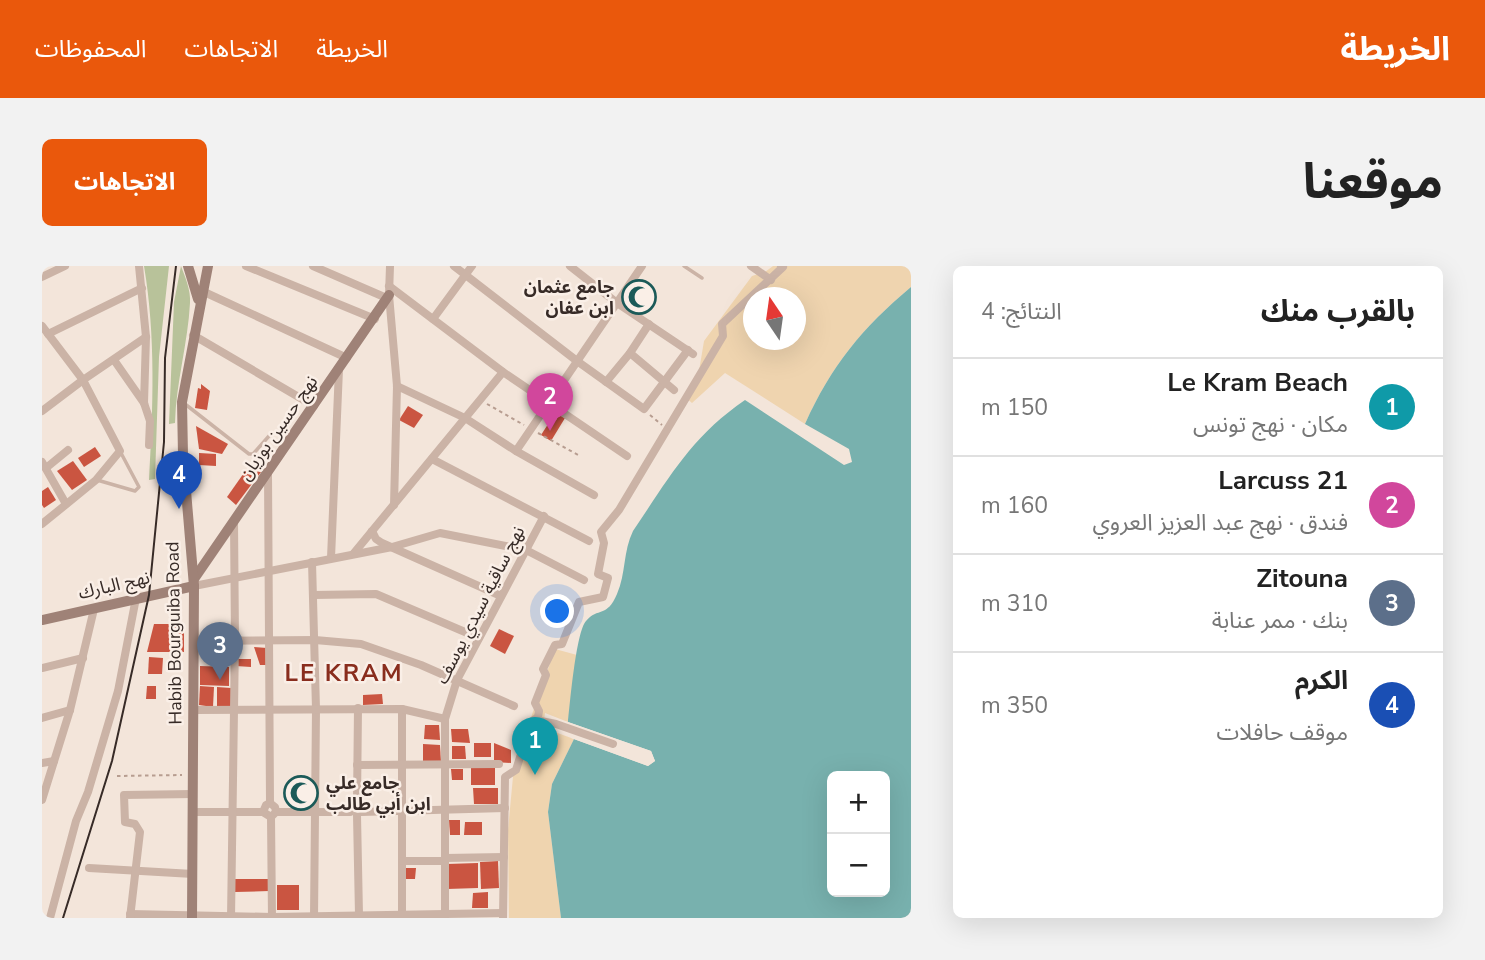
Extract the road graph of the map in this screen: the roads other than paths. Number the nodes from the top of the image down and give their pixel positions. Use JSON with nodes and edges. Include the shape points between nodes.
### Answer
{"nodes":[{"id":1,"x":65,"y":266,"type":"edge"},
{"id":2,"x":139,"y":266,"type":"edge"},
{"id":3,"x":188,"y":266,"type":"edge"},
{"id":4,"x":208,"y":266,"type":"edge"},
{"id":5,"x":246,"y":266,"type":"edge"},
{"id":6,"x":313,"y":266,"type":"edge"},
{"id":7,"x":390,"y":266,"type":"edge"},
{"id":8,"x":454,"y":266,"type":"edge"},
{"id":9,"x":472,"y":266,"type":"edge"},
{"id":10,"x":570,"y":266,"type":"edge"},
{"id":11,"x":642,"y":266,"type":"edge"},
{"id":12,"x":684,"y":266,"type":"edge"},
{"id":13,"x":751,"y":266,"type":"edge"},
{"id":14,"x":782,"y":267,"type":"edge"},
{"id":15,"x":466,"y":274,"type":"junction"},
{"id":16,"x":42,"y":277,"type":"edge"},
{"id":17,"x":702,"y":278,"type":"dead end"},
{"id":18,"x":771,"y":280,"type":"junction"},
{"id":19,"x":142,"y":288,"type":"junction"},
{"id":20,"x":202,"y":291,"type":"junction"},
{"id":21,"x":387,"y":292,"type":"junction"},
{"id":22,"x":617,"y":303,"type":"junction"},
{"id":23,"x":199,"y":305,"type":"junction"},
{"id":24,"x":375,"y":319,"type":"junction"},
{"id":25,"x":433,"y":319,"type":"junction"},
{"id":26,"x":649,"y":324,"type":"junction"},
{"id":27,"x":42,"y":326,"type":"edge"},
{"id":28,"x":48,"y":334,"type":"junction"},
{"id":29,"x":193,"y":335,"type":"junction"},
{"id":30,"x":146,"y":337,"type":"junction"},
{"id":31,"x":630,"y":353,"type":"junction"},
{"id":32,"x":347,"y":358,"type":"junction"},
{"id":33,"x":114,"y":360,"type":"junction"},
{"id":34,"x":577,"y":361,"type":"junction"},
{"id":35,"x":339,"y":369,"type":"junction"},
{"id":36,"x":503,"y":372,"type":"junction"},
{"id":37,"x":83,"y":380,"type":"junction"},
{"id":38,"x":606,"y":382,"type":"junction"},
{"id":39,"x":665,"y":382,"type":"junction"},
{"id":40,"x":397,"y":386,"type":"junction"},
{"id":41,"x":674,"y":390,"type":"dead end"},
{"id":42,"x":182,"y":402,"type":"junction"},
{"id":43,"x":144,"y":403,"type":"junction"},
{"id":44,"x":548,"y":403,"type":"junction"},
{"id":45,"x":314,"y":406,"type":"junction"},
{"id":46,"x":42,"y":411,"type":"edge"},
{"id":47,"x":464,"y":418,"type":"junction"},
{"id":48,"x":269,"y":436,"type":"dead end"},
{"id":49,"x":149,"y":445,"type":"dead end"},
{"id":50,"x":68,"y":450,"type":"dead end"},
{"id":51,"x":120,"y":451,"type":"junction"},
{"id":52,"x":516,"y":451,"type":"junction"},
{"id":53,"x":627,"y":456,"type":"dead end"},
{"id":54,"x":432,"y":459,"type":"junction"},
{"id":55,"x":44,"y":465,"type":"edge"},
{"id":56,"x":268,"y":472,"type":"junction"},
{"id":57,"x":96,"y":480,"type":"junction"},
{"id":58,"x":594,"y":495,"type":"dead end"},
{"id":59,"x":66,"y":504,"type":"junction"},
{"id":60,"x":394,"y":505,"type":"junction"},
{"id":61,"x":544,"y":516,"type":"junction"},
{"id":62,"x":234,"y":521,"type":"junction"},
{"id":63,"x":42,"y":524,"type":"edge"},
{"id":64,"x":372,"y":530,"type":"junction"},
{"id":65,"x":589,"y":541,"type":"dead end"},
{"id":66,"x":392,"y":547,"type":"junction"},
{"id":67,"x":526,"y":550,"type":"junction"},
{"id":68,"x":354,"y":554,"type":"junction"},
{"id":69,"x":331,"y":558,"type":"junction"},
{"id":70,"x":312,"y":562,"type":"junction"},
{"id":71,"x":269,"y":571,"type":"junction"},
{"id":72,"x":234,"y":578,"type":"junction"},
{"id":73,"x":584,"y":580,"type":"dead end"},
{"id":74,"x":194,"y":583,"type":"junction"},
{"id":75,"x":314,"y":595,"type":"junction"},
{"id":76,"x":501,"y":596,"type":"junction"},
{"id":77,"x":136,"y":598,"type":"junction"},
{"id":78,"x":94,"y":609,"type":"junction"},
{"id":79,"x":42,"y":620,"type":"edge"},
{"id":80,"x":479,"y":638,"type":"junction"},
{"id":81,"x":315,"y":640,"type":"junction"},
{"id":82,"x":194,"y":641,"type":"junction"},
{"id":83,"x":235,"y":641,"type":"junction"},
{"id":84,"x":270,"y":641,"type":"junction"},
{"id":85,"x":83,"y":658,"type":"junction"},
{"id":86,"x":42,"y":668,"type":"edge"},
{"id":87,"x":457,"y":680,"type":"junction"},
{"id":88,"x":514,"y":706,"type":"dead end"},
{"id":89,"x":358,"y":708,"type":"junction"},
{"id":90,"x":316,"y":709,"type":"junction"},
{"id":91,"x":402,"y":709,"type":"junction"},
{"id":92,"x":70,"y":710,"type":"junction"},
{"id":93,"x":193,"y":710,"type":"junction"},
{"id":94,"x":234,"y":710,"type":"junction"},
{"id":95,"x":270,"y":710,"type":"junction"},
{"id":96,"x":42,"y":718,"type":"edge"},
{"id":97,"x":444,"y":719,"type":"junction"},
{"id":98,"x":536,"y":720,"type":"junction"},
{"id":99,"x":613,"y":744,"type":"dead end"},
{"id":100,"x":54,"y":761,"type":"junction"},
{"id":101,"x":42,"y":763,"type":"edge"},
{"id":102,"x":499,"y":764,"type":"dead end"},
{"id":103,"x":357,"y":765,"type":"junction"},
{"id":104,"x":403,"y":765,"type":"junction"},
{"id":105,"x":444,"y":765,"type":"junction"},
{"id":106,"x":193,"y":794,"type":"junction"},
{"id":107,"x":42,"y":800,"type":"edge"},
{"id":108,"x":505,"y":808,"type":"junction"},
{"id":109,"x":403,"y":811,"type":"junction"},
{"id":110,"x":445,"y":811,"type":"junction"},
{"id":111,"x":193,"y":812,"type":"junction"},
{"id":112,"x":315,"y":812,"type":"junction"},
{"id":113,"x":232,"y":813,"type":"junction"},
{"id":114,"x":356,"y":813,"type":"junction"},
{"id":115,"x":270,"y":814,"type":"junction"},
{"id":116,"x":504,"y":857,"type":"junction"},
{"id":117,"x":445,"y":859,"type":"junction"},
{"id":118,"x":403,"y":861,"type":"junction"},
{"id":119,"x":89,"y":869,"type":"dead end"},
{"id":120,"x":135,"y":872,"type":"junction"},
{"id":121,"x":193,"y":874,"type":"junction"},
{"id":122,"x":359,"y":915,"type":"junction"},
{"id":123,"x":130,"y":916,"type":"edge"},
{"id":124,"x":402,"y":916,"type":"edge"},
{"id":125,"x":445,"y":916,"type":"edge"},
{"id":126,"x":503,"y":916,"type":"edge"},
{"id":127,"x":231,"y":917,"type":"edge"},
{"id":128,"x":272,"y":917,"type":"edge"},
{"id":129,"x":314,"y":917,"type":"edge"},
{"id":130,"x":50,"y":918,"type":"edge"},
{"id":131,"x":191,"y":918,"type":"edge"}],
"edges":[{"from":1,"to":16,"type":"street"},
{"from":2,"to":19,"type":"street"},
{"from":3,"to":23,"type":"main road"},
{"from":4,"to":20,"type":"main road","name":"Habib Bourguiba Road"},
{"from":5,"to":24,"type":"street"},
{"from":6,"to":21,"type":"street"},
{"from":7,"to":21,"type":"street"},
{"from":8,"to":15,"type":"street"},
{"from":9,"to":15,"type":"street"},
{"from":10,"to":22,"type":"street"},
{"from":11,"to":22,"type":"street"},
{"from":12,"to":17,"type":"lane"},
{"from":13,"to":18,"type":"street"},
{"from":14,"to":18,"type":"street"},
{"from":15,"to":25,"type":"street"},
{"from":15,"to":34,"type":"street"},
{"from":18,"to":98,"type":"street","via":[[722,324],[723,336],[619,510],[601,532],[604,543],[598,574],[608,578],[603,597],[579,602],[562,644],[555,645],[543,669],[546,676],[535,702]]},
{"from":19,"to":28,"type":"street"},
{"from":19,"to":30,"type":"street"},
{"from":20,"to":23,"type":"main road","name":"Habib Bourguiba Road"},
{"from":20,"to":32,"type":"street"},
{"from":21,"to":24,"type":"main road","name":"نهج حسين بوزيان"},
{"from":21,"to":25,"type":"street"},
{"from":21,"to":40,"type":"street"},
{"from":22,"to":26,"type":"street"},
{"from":22,"to":34,"type":"street"},
{"from":23,"to":29,"type":"main road","name":"Habib Bourguiba Road"},
{"from":24,"to":32,"type":"main road","name":"نهج حسين بوزيان"},
{"from":25,"to":36,"type":"street"},
{"from":26,"to":31,"type":"street"},
{"from":26,"to":39,"type":"street","via":[[691,352]]},
{"from":27,"to":28,"type":"street"},
{"from":28,"to":37,"type":"street"},
{"from":29,"to":42,"type":"main road","name":"Habib Bourguiba Road"},
{"from":29,"to":45,"type":"street"},
{"from":30,"to":33,"type":"street"},
{"from":30,"to":43,"type":"street"},
{"from":31,"to":38,"type":"street"},
{"from":31,"to":39,"type":"street"},
{"from":32,"to":35,"type":"main road","name":"نهج حسين بوزيان"},
{"from":33,"to":37,"type":"street"},
{"from":33,"to":43,"type":"street"},
{"from":34,"to":38,"type":"street"},
{"from":34,"to":44,"type":"street"},
{"from":35,"to":45,"type":"main road","name":"نهج حسين بوزيان"},
{"from":35,"to":69,"type":"street"},
{"from":36,"to":44,"type":"street"},
{"from":36,"to":47,"type":"street"},
{"from":37,"to":46,"type":"street"},
{"from":37,"to":51,"type":"street"},
{"from":38,"to":39,"type":"street","via":[[644,409]]},
{"from":39,"to":41,"type":"street"},
{"from":40,"to":47,"type":"street"},
{"from":40,"to":60,"type":"street"},
{"from":42,"to":48,"type":"lane","via":[[249,454]]},
{"from":42,"to":74,"type":"main road","name":"Habib Bourguiba Road"},
{"from":43,"to":49,"type":"street","via":[[150,421]]},
{"from":44,"to":52,"type":"street"},
{"from":44,"to":53,"type":"street"},
{"from":45,"to":56,"type":"main road","name":"نهج حسين بوزيان"},
{"from":47,"to":52,"type":"street"},
{"from":47,"to":54,"type":"street"},
{"from":50,"to":55,"type":"street"},
{"from":51,"to":57,"type":"street"},
{"from":51,"to":57,"type":"lane","via":[[138,489]]},
{"from":52,"to":58,"type":"street"},
{"from":54,"to":60,"type":"street"},
{"from":54,"to":61,"type":"street"},
{"from":55,"to":59,"type":"street"},
{"from":56,"to":62,"type":"main road","name":"نهج حسين بوزيان"},
{"from":56,"to":71,"type":"street"},
{"from":57,"to":59,"type":"street"},
{"from":59,"to":63,"type":"street"},
{"from":60,"to":64,"type":"street"},
{"from":61,"to":65,"type":"street"},
{"from":61,"to":67,"type":"street","name":"نهج ساقية سيدي يوسف"},
{"from":62,"to":72,"type":"street"},
{"from":62,"to":74,"type":"main road","name":"نهج حسين بوزيان"},
{"from":64,"to":66,"type":"street","via":[[379,542]]},
{"from":64,"to":68,"type":"street"},
{"from":66,"to":67,"type":"street","via":[[440,533]]},
{"from":66,"to":68,"type":"street"},
{"from":66,"to":76,"type":"street"},
{"from":67,"to":73,"type":"street"},
{"from":67,"to":76,"type":"street","name":"نهج ساقية سيدي يوسف"},
{"from":68,"to":69,"type":"street"},
{"from":69,"to":70,"type":"street"},
{"from":70,"to":71,"type":"street"},
{"from":70,"to":75,"type":"street"},
{"from":71,"to":72,"type":"street"},
{"from":71,"to":84,"type":"street"},
{"from":72,"to":74,"type":"street"},
{"from":72,"to":83,"type":"street"},
{"from":74,"to":77,"type":"main road","name":"نهج البارك"},
{"from":74,"to":82,"type":"main road","name":"Habib Bourguiba Road"},
{"from":75,"to":80,"type":"street","via":[[376,594]]},
{"from":75,"to":81,"type":"street"},
{"from":76,"to":80,"type":"street","name":"نهج ساقية سيدي يوسف"},
{"from":77,"to":78,"type":"main road","name":"نهج البارك"},
{"from":77,"to":130,"type":"street","via":[[118,691]]},
{"from":78,"to":79,"type":"main road","name":"نهج البارك"},
{"from":78,"to":85,"type":"street"},
{"from":80,"to":87,"type":"street","name":"نهج ساقية سيدي يوسف"},
{"from":81,"to":84,"type":"street"},
{"from":81,"to":87,"type":"street","via":[[361,644]]},
{"from":81,"to":90,"type":"street"},
{"from":82,"to":83,"type":"street"},
{"from":82,"to":93,"type":"main road","name":"Habib Bourguiba Road"},
{"from":83,"to":84,"type":"street"},
{"from":83,"to":94,"type":"street"},
{"from":84,"to":95,"type":"street"},
{"from":85,"to":86,"type":"street"},
{"from":85,"to":92,"type":"street"},
{"from":87,"to":88,"type":"street"},
{"from":87,"to":97,"type":"street","name":"نهج ساقية سيدي يوسف"},
{"from":89,"to":90,"type":"street"},
{"from":89,"to":91,"type":"street"},
{"from":89,"to":103,"type":"street"},
{"from":90,"to":95,"type":"street"},
{"from":90,"to":112,"type":"street"},
{"from":91,"to":97,"type":"street"},
{"from":91,"to":104,"type":"street"},
{"from":92,"to":96,"type":"street"},
{"from":92,"to":100,"type":"street"},
{"from":93,"to":94,"type":"street"},
{"from":93,"to":106,"type":"main road","name":"Habib Bourguiba Road"},
{"from":94,"to":95,"type":"street"},
{"from":94,"to":113,"type":"street"},
{"from":95,"to":115,"type":"street","via":[[270,803],[264,806]]},
{"from":97,"to":105,"type":"street","name":"نهج ساقية سيدي يوسف"},
{"from":98,"to":99,"type":"street"},
{"from":98,"to":108,"type":"street","via":[[531,722],[516,771],[505,777]]},
{"from":100,"to":101,"type":"street"},
{"from":100,"to":107,"type":"street"},
{"from":102,"to":105,"type":"street"},
{"from":103,"to":104,"type":"street"},
{"from":103,"to":114,"type":"street","via":[[357,803],[351,805]]},
{"from":104,"to":105,"type":"street"},
{"from":104,"to":109,"type":"street"},
{"from":105,"to":110,"type":"street","name":"نهج ساقية سيدي يوسف"},
{"from":106,"to":111,"type":"main road","name":"Habib Bourguiba Road"},
{"from":106,"to":120,"type":"street","via":[[124,795],[123,818],[139,827]]},
{"from":108,"to":110,"type":"street"},
{"from":108,"to":116,"type":"street"},
{"from":109,"to":110,"type":"street"},
{"from":109,"to":114,"type":"street"},
{"from":109,"to":118,"type":"street"},
{"from":110,"to":117,"type":"street","name":"نهج ساقية سيدي يوسف"},
{"from":111,"to":113,"type":"street"},
{"from":111,"to":121,"type":"main road","name":"Habib Bourguiba Road"},
{"from":112,"to":114,"type":"street"},
{"from":112,"to":115,"type":"street"},
{"from":112,"to":129,"type":"street"},
{"from":113,"to":115,"type":"street"},
{"from":113,"to":127,"type":"street"},
{"from":114,"to":122,"type":"street"},
{"from":115,"to":128,"type":"street"},
{"from":116,"to":117,"type":"street"},
{"from":116,"to":126,"type":"street"},
{"from":117,"to":118,"type":"street"},
{"from":117,"to":125,"type":"street","name":"نهج ساقية سيدي يوسف"},
{"from":118,"to":124,"type":"street"},
{"from":119,"to":120,"type":"street"},
{"from":120,"to":121,"type":"street"},
{"from":120,"to":123,"type":"street"},
{"from":121,"to":131,"type":"main road","name":"Habib Bourguiba Road"},
{"from":122,"to":124,"type":"street"},
{"from":122,"to":129,"type":"street"},
{"from":123,"to":131,"type":"street"},
{"from":124,"to":125,"type":"street"},
{"from":125,"to":126,"type":"street"},
{"from":127,"to":128,"type":"street"},
{"from":127,"to":131,"type":"street"},
{"from":128,"to":129,"type":"street"}]}
